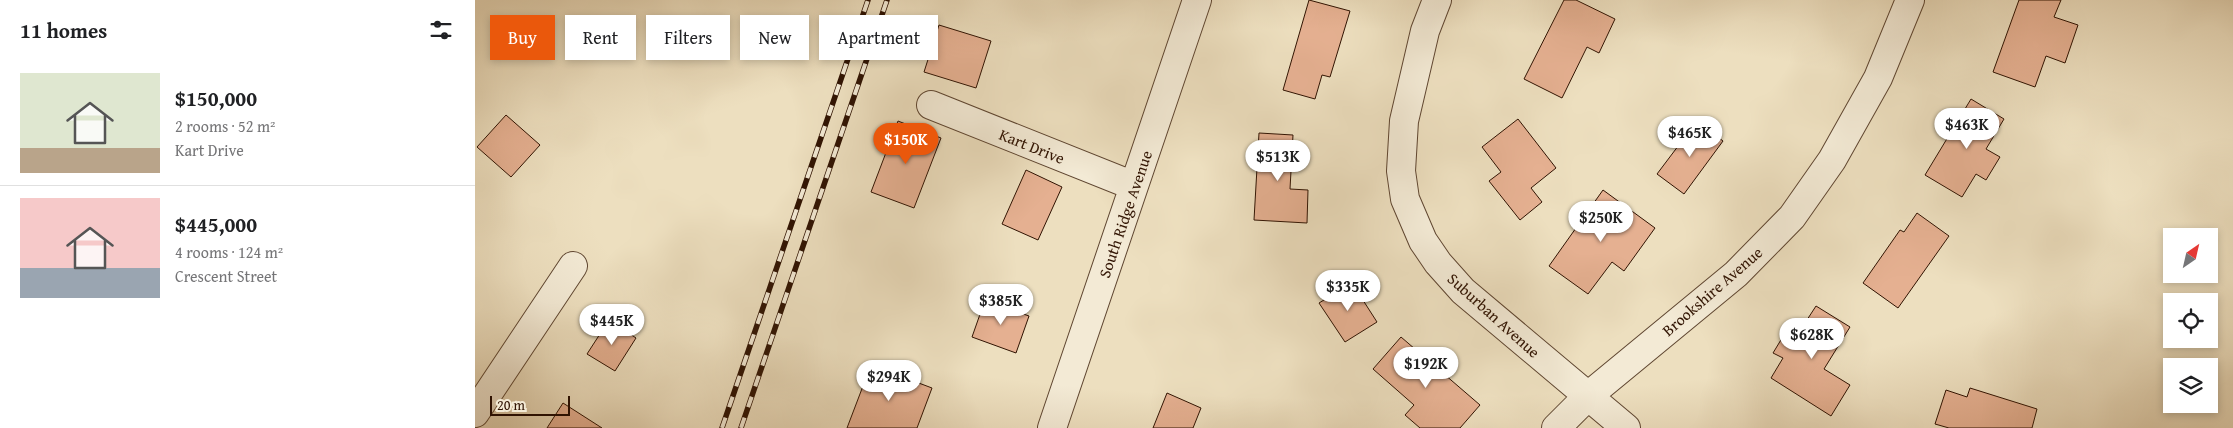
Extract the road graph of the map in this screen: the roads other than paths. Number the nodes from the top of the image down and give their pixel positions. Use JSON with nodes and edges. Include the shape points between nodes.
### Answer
{"nodes":[{"id":1,"x":1197,"y":0,"type":"edge"},
{"id":2,"x":1437,"y":0,"type":"edge"},
{"id":3,"x":1910,"y":0,"type":"edge"},
{"id":4,"x":931,"y":105,"type":"dead end"},
{"id":5,"x":1134,"y":186,"type":"junction"},
{"id":6,"x":573,"y":266,"type":"dead end"},
{"id":7,"x":1588,"y":396,"type":"junction"},
{"id":8,"x":475,"y":413,"type":"edge"},
{"id":9,"x":1052,"y":428,"type":"edge"},
{"id":10,"x":1556,"y":428,"type":"edge"},
{"id":11,"x":1626,"y":428,"type":"edge"}],
"edges":[{"from":1,"to":5,"type":"street","name":"South Ridge Avenue"},
{"from":2,"to":7,"type":"street","name":"Suburban Avenue","via":[[1425,31],[1404,121],[1401,171],[1405,199],[1423,241],[1438,264],[1463,291]]},
{"from":3,"to":7,"type":"street","name":"Brookshire Avenue","via":[[1878,78],[1832,160],[1792,217],[1736,274]]},
{"from":4,"to":5,"type":"street","name":"Kart Drive"},
{"from":5,"to":9,"type":"street","name":"South Ridge Avenue"},
{"from":6,"to":8,"type":"street"},
{"from":7,"to":10,"type":"street","name":"Brookshire Avenue"},
{"from":7,"to":11,"type":"street","name":"Suburban Avenue"}]}
